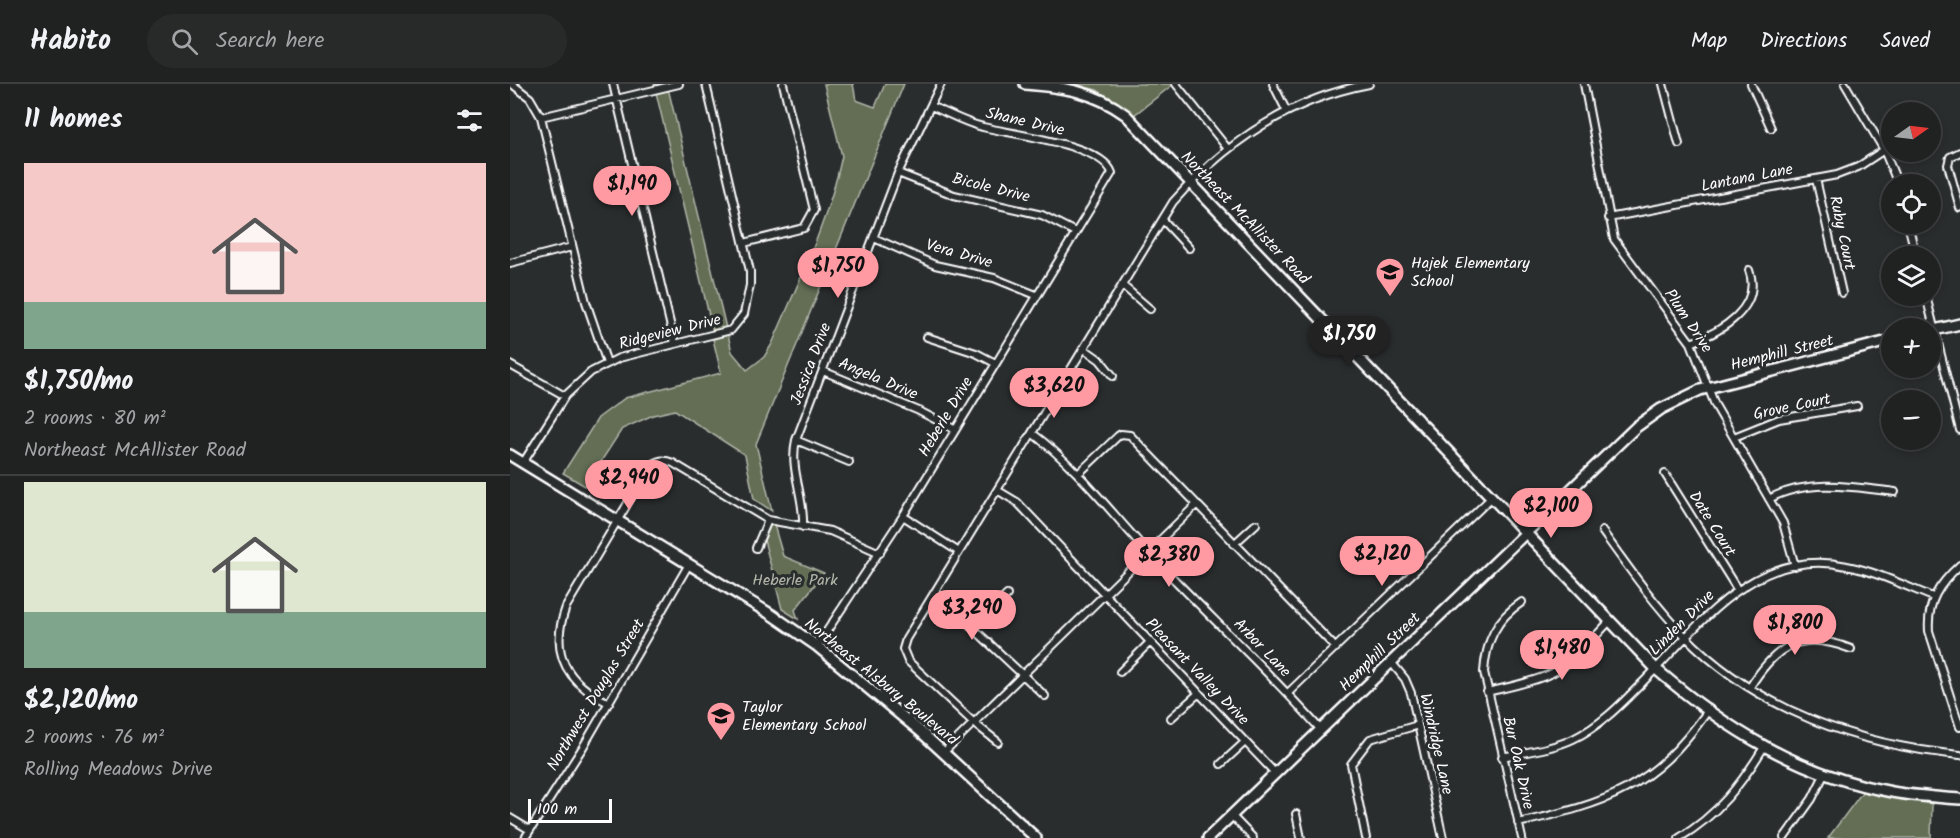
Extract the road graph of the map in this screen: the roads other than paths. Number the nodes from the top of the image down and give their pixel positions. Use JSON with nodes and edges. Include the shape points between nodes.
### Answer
{"nodes":[{"id":1,"x":512,"y":84,"type":"edge"},
{"id":2,"x":613,"y":84,"type":"edge"},
{"id":3,"x":679,"y":84,"type":"edge"},
{"id":4,"x":706,"y":84,"type":"edge"},
{"id":5,"x":783,"y":84,"type":"edge"},
{"id":6,"x":941,"y":84,"type":"edge"},
{"id":7,"x":1025,"y":84,"type":"edge"},
{"id":8,"x":1176,"y":84,"type":"edge"},
{"id":9,"x":1274,"y":84,"type":"edge"},
{"id":10,"x":1369,"y":84,"type":"edge"},
{"id":11,"x":1584,"y":84,"type":"edge"},
{"id":12,"x":1663,"y":84,"type":"edge"},
{"id":13,"x":1751,"y":84,"type":"edge"},
{"id":14,"x":1845,"y":84,"type":"edge"},
{"id":15,"x":1351,"y":86,"type":"edge"},
{"id":16,"x":617,"y":99,"type":"junction"},
{"id":17,"x":931,"y":106,"type":"junction"},
{"id":18,"x":1286,"y":110,"type":"junction"},
{"id":19,"x":541,"y":117,"type":"junction"},
{"id":20,"x":1771,"y":128,"type":"dead end"},
{"id":21,"x":1679,"y":144,"type":"dead end"},
{"id":22,"x":1881,"y":145,"type":"edge"},
{"id":23,"x":1228,"y":149,"type":"junction"},
{"id":24,"x":1881,"y":152,"type":"edge"},
{"id":25,"x":1960,"y":152,"type":"edge"},
{"id":26,"x":1111,"y":170,"type":"joint"},
{"id":27,"x":898,"y":173,"type":"junction"},
{"id":28,"x":1816,"y":179,"type":"junction"},
{"id":29,"x":1190,"y":182,"type":"junction"},
{"id":30,"x":1960,"y":208,"type":"edge"},
{"id":31,"x":1608,"y":218,"type":"junction"},
{"id":32,"x":1163,"y":220,"type":"junction"},
{"id":33,"x":1075,"y":232,"type":"junction"},
{"id":34,"x":874,"y":238,"type":"junction"},
{"id":35,"x":744,"y":243,"type":"junction"},
{"id":36,"x":572,"y":247,"type":"junction"},
{"id":37,"x":1189,"y":248,"type":"dead end"},
{"id":38,"x":510,"y":263,"type":"edge"},
{"id":39,"x":1749,"y":270,"type":"dead end"},
{"id":40,"x":1122,"y":285,"type":"junction"},
{"id":41,"x":1842,"y":293,"type":"dead end"},
{"id":42,"x":1036,"y":295,"type":"junction"},
{"id":43,"x":1150,"y":309,"type":"dead end"},
{"id":44,"x":1960,"y":324,"type":"edge"},
{"id":45,"x":1941,"y":328,"type":"edge"},
{"id":46,"x":927,"y":337,"type":"dead end"},
{"id":47,"x":1691,"y":343,"type":"junction"},
{"id":48,"x":1881,"y":343,"type":"edge"},
{"id":49,"x":675,"y":344,"type":"junction"},
{"id":50,"x":1083,"y":348,"type":"junction"},
{"id":51,"x":1941,"y":360,"type":"edge"},
{"id":52,"x":607,"y":363,"type":"junction"},
{"id":53,"x":995,"y":363,"type":"junction"},
{"id":54,"x":510,"y":365,"type":"edge"},
{"id":55,"x":823,"y":370,"type":"junction"},
{"id":56,"x":1113,"y":376,"type":"dead end"},
{"id":57,"x":1709,"y":387,"type":"junction"},
{"id":58,"x":565,"y":396,"type":"junction"},
{"id":59,"x":1857,"y":406,"type":"dead end"},
{"id":60,"x":954,"y":429,"type":"junction"},
{"id":61,"x":1960,"y":430,"type":"edge"},
{"id":62,"x":1032,"y":433,"type":"junction"},
{"id":63,"x":1734,"y":437,"type":"junction"},
{"id":64,"x":796,"y":440,"type":"junction"},
{"id":65,"x":510,"y":455,"type":"edge"},
{"id":66,"x":849,"y":462,"type":"dead end"},
{"id":67,"x":523,"y":463,"type":"junction"},
{"id":68,"x":1078,"y":474,"type":"junction"},
{"id":69,"x":1665,"y":474,"type":"dead end"},
{"id":70,"x":997,"y":490,"type":"junction"},
{"id":71,"x":1895,"y":492,"type":"dead end"},
{"id":72,"x":1492,"y":497,"type":"junction"},
{"id":73,"x":1769,"y":499,"type":"junction"},
{"id":74,"x":1196,"y":505,"type":"junction"},
{"id":75,"x":903,"y":516,"type":"junction"},
{"id":76,"x":617,"y":519,"type":"junction"},
{"id":77,"x":768,"y":520,"type":"junction"},
{"id":78,"x":1256,"y":524,"type":"dead end"},
{"id":79,"x":803,"y":527,"type":"junction"},
{"id":80,"x":1602,"y":531,"type":"dead end"},
{"id":81,"x":1526,"y":533,"type":"junction"},
{"id":82,"x":1234,"y":544,"type":"junction"},
{"id":83,"x":756,"y":548,"type":"dead end"},
{"id":84,"x":959,"y":552,"type":"junction"},
{"id":85,"x":1148,"y":552,"type":"junction"},
{"id":86,"x":880,"y":553,"type":"junction"},
{"id":87,"x":688,"y":564,"type":"junction"},
{"id":88,"x":1960,"y":565,"type":"edge"},
{"id":89,"x":1795,"y":566,"type":"junction"},
{"id":90,"x":1737,"y":589,"type":"junction"},
{"id":91,"x":934,"y":592,"type":"junction"},
{"id":92,"x":1105,"y":594,"type":"junction"},
{"id":93,"x":1007,"y":595,"type":"dead end"},
{"id":94,"x":1933,"y":597,"type":"junction"},
{"id":95,"x":1522,"y":602,"type":"dead end"},
{"id":96,"x":1610,"y":621,"type":"junction"},
{"id":97,"x":974,"y":627,"type":"junction"},
{"id":98,"x":1686,"y":637,"type":"junction"},
{"id":99,"x":1150,"y":642,"type":"junction"},
{"id":100,"x":817,"y":646,"type":"junction"},
{"id":101,"x":1336,"y":648,"type":"junction"},
{"id":102,"x":1851,"y":649,"type":"dead end"},
{"id":103,"x":1391,"y":662,"type":"junction"},
{"id":104,"x":1656,"y":669,"type":"junction"},
{"id":105,"x":1120,"y":672,"type":"dead end"},
{"id":106,"x":1023,"y":674,"type":"junction"},
{"id":107,"x":1750,"y":687,"type":"junction"},
{"id":108,"x":1487,"y":692,"type":"junction"},
{"id":109,"x":1199,"y":693,"type":"junction"},
{"id":110,"x":1288,"y":693,"type":"junction"},
{"id":111,"x":1045,"y":696,"type":"dead end"},
{"id":112,"x":609,"y":703,"type":"junction"},
{"id":113,"x":1707,"y":712,"type":"junction"},
{"id":114,"x":1171,"y":718,"type":"dead end"},
{"id":115,"x":974,"y":723,"type":"junction"},
{"id":116,"x":1418,"y":725,"type":"junction"},
{"id":117,"x":1960,"y":728,"type":"edge"},
{"id":118,"x":1321,"y":730,"type":"junction"},
{"id":119,"x":998,"y":742,"type":"dead end"},
{"id":120,"x":1245,"y":742,"type":"junction"},
{"id":121,"x":1764,"y":747,"type":"junction"},
{"id":122,"x":944,"y":752,"type":"junction"},
{"id":123,"x":1960,"y":755,"type":"edge"},
{"id":124,"x":1502,"y":757,"type":"junction"},
{"id":125,"x":1221,"y":764,"type":"dead end"},
{"id":126,"x":1275,"y":773,"type":"junction"},
{"id":127,"x":1826,"y":773,"type":"junction"},
{"id":128,"x":1960,"y":799,"type":"edge"},
{"id":129,"x":1296,"y":814,"type":"dead end"},
{"id":130,"x":1231,"y":815,"type":"junction"},
{"id":131,"x":510,"y":818,"type":"edge"},
{"id":132,"x":1518,"y":823,"type":"junction"},
{"id":133,"x":530,"y":830,"type":"junction"},
{"id":134,"x":525,"y":838,"type":"edge"},
{"id":135,"x":1036,"y":838,"type":"edge"},
{"id":136,"x":1208,"y":838,"type":"edge"},
{"id":137,"x":1253,"y":838,"type":"edge"},
{"id":138,"x":1301,"y":838,"type":"edge"},
{"id":139,"x":1366,"y":838,"type":"edge"},
{"id":140,"x":1443,"y":838,"type":"edge"},
{"id":141,"x":1522,"y":838,"type":"edge"},
{"id":142,"x":1679,"y":838,"type":"edge"},
{"id":143,"x":1784,"y":838,"type":"edge"}],
"edges":[{"from":1,"to":19,"type":"street","via":[[530,98]]},
{"from":2,"to":16,"type":"street"},
{"from":3,"to":16,"type":"street"},
{"from":4,"to":35,"type":"street"},
{"from":5,"to":35,"type":"street","via":[[813,210],[804,228]]},
{"from":6,"to":17,"type":"street","name":"Jessica Drive"},
{"from":7,"to":29,"type":"street","name":"Northeast McAllister Road","via":[[1082,91],[1112,105]]},
{"from":8,"to":23,"type":"street"},
{"from":9,"to":18,"type":"street"},
{"from":10,"to":15,"type":"street"},
{"from":11,"to":31,"type":"street","name":"Plum Drive"},
{"from":12,"to":21,"type":"street"},
{"from":13,"to":20,"type":"street"},
{"from":14,"to":22,"type":"street"},
{"from":15,"to":18,"type":"street"},
{"from":16,"to":19,"type":"street"},
{"from":16,"to":49,"type":"street"},
{"from":17,"to":26,"type":"street","name":"Shane Drive","via":[[980,126],[1061,143]]},
{"from":17,"to":27,"type":"street","name":"Jessica Drive"},
{"from":18,"to":23,"type":"street"},
{"from":19,"to":36,"type":"street"},
{"from":23,"to":29,"type":"street"},
{"from":24,"to":28,"type":"street","name":"Lantana Lane","via":[[1847,172]]},
{"from":25,"to":30,"type":"street","via":[[1950,157],[1948,165]]},
{"from":26,"to":33,"type":"street","name":"Heberle Drive"},
{"from":27,"to":33,"type":"street","name":"Bicole Drive","via":[[954,195],[1042,215]]},
{"from":27,"to":34,"type":"street","name":"Jessica Drive"},
{"from":28,"to":31,"type":"street","name":"Lantana Lane"},
{"from":28,"to":41,"type":"street","name":"Ruby Court"},
{"from":29,"to":32,"type":"street"},
{"from":29,"to":72,"type":"street","name":"Northeast McAllister Road"},
{"from":31,"to":47,"type":"street","name":"Plum Drive","via":[[1619,247]]},
{"from":32,"to":37,"type":"street"},
{"from":32,"to":40,"type":"street"},
{"from":33,"to":42,"type":"street","name":"Heberle Drive"},
{"from":34,"to":42,"type":"street","name":"Vera Drive","via":[[935,265],[994,278]]},
{"from":34,"to":55,"type":"street","name":"Jessica Drive"},
{"from":35,"to":49,"type":"street","name":"Ridgeview Drive","via":[[750,271],[744,314],[731,330]]},
{"from":36,"to":38,"type":"street"},
{"from":36,"to":52,"type":"street","via":[[585,302]]},
{"from":39,"to":47,"type":"street","via":[[1752,288],[1740,312],[1722,329]]},
{"from":40,"to":43,"type":"street"},
{"from":40,"to":50,"type":"street"},
{"from":42,"to":53,"type":"street","name":"Heberle Drive"},
{"from":44,"to":45,"type":"street"},
{"from":46,"to":53,"type":"street"},
{"from":47,"to":57,"type":"street","name":"Plum Drive"},
{"from":48,"to":57,"type":"street","name":"Hemphill Street"},
{"from":49,"to":52,"type":"street","name":"Ridgeview Drive"},
{"from":50,"to":56,"type":"street"},
{"from":50,"to":62,"type":"street"},
{"from":51,"to":61,"type":"street"},
{"from":52,"to":58,"type":"street","name":"Ridgeview Drive"},
{"from":53,"to":60,"type":"street","name":"Heberle Drive"},
{"from":54,"to":58,"type":"street"},
{"from":55,"to":60,"type":"street","name":"Angela Drive"},
{"from":55,"to":64,"type":"street","name":"Jessica Drive"},
{"from":57,"to":63,"type":"street","name":"Plum Drive"},
{"from":57,"to":81,"type":"street","name":"Hemphill Street","via":[[1647,418]]},
{"from":58,"to":67,"type":"street","name":"Ridgeview Drive"},
{"from":59,"to":63,"type":"street","name":"Grove Court","via":[[1779,419]]},
{"from":60,"to":75,"type":"street","name":"Heberle Drive"},
{"from":62,"to":68,"type":"street","name":"Arbor Lane"},
{"from":62,"to":70,"type":"street"},
{"from":63,"to":73,"type":"street","name":"Plum Drive"},
{"from":64,"to":66,"type":"street"},
{"from":64,"to":79,"type":"street","name":"Jessica Drive","via":[[793,460]]},
{"from":65,"to":67,"type":"street","name":"Northeast Alsbury Boulevard"},
{"from":67,"to":76,"type":"street","name":"Northeast Alsbury Boulevard"},
{"from":68,"to":74,"type":"street","via":[[1118,436],[1126,434]]},
{"from":68,"to":85,"type":"street","name":"Arbor Lane"},
{"from":69,"to":90,"type":"street","name":"Date Court"},
{"from":70,"to":84,"type":"street"},
{"from":70,"to":92,"type":"street","name":"Pleasant Valley Drive","via":[[1017,502]]},
{"from":71,"to":73,"type":"street","via":[[1831,486],[1792,490]]},
{"from":72,"to":81,"type":"street","name":"Northeast McAllister Road"},
{"from":72,"to":101,"type":"street"},
{"from":73,"to":89,"type":"street","name":"Plum Drive","via":[[1787,533]]},
{"from":74,"to":82,"type":"street"},
{"from":74,"to":85,"type":"street"},
{"from":75,"to":84,"type":"street"},
{"from":75,"to":86,"type":"street","name":"Heberle Drive"},
{"from":76,"to":77,"type":"street","via":[[650,466],[663,460]]},
{"from":76,"to":87,"type":"street","name":"Northeast Alsbury Boulevard"},
{"from":76,"to":112,"type":"street","via":[[566,607],[559,636],[571,678]]},
{"from":77,"to":79,"type":"street"},
{"from":77,"to":83,"type":"street"},
{"from":78,"to":82,"type":"street"},
{"from":79,"to":86,"type":"street","via":[[830,531]]},
{"from":80,"to":98,"type":"street","via":[[1656,605]]},
{"from":81,"to":96,"type":"street","name":"Northeast McAllister Road"},
{"from":81,"to":103,"type":"street","name":"Hemphill Street"},
{"from":82,"to":101,"type":"street"},
{"from":84,"to":91,"type":"street"},
{"from":85,"to":92,"type":"street"},
{"from":85,"to":110,"type":"street","name":"Arbor Lane"},
{"from":86,"to":100,"type":"street","name":"Heberle Drive"},
{"from":87,"to":100,"type":"street","name":"Northeast Alsbury Boulevard"},
{"from":87,"to":112,"type":"street","name":"Northwest Douglas Street"},
{"from":88,"to":94,"type":"street"},
{"from":89,"to":90,"type":"street","name":"Linden Drive","via":[[1769,573]]},
{"from":89,"to":94,"type":"street","name":"Linden Drive","via":[[1845,565]]},
{"from":90,"to":98,"type":"street","name":"Linden Drive"},
{"from":91,"to":97,"type":"street"},
{"from":91,"to":115,"type":"street","via":[[903,649],[908,661]]},
{"from":92,"to":99,"type":"street","name":"Pleasant Valley Drive"},
{"from":92,"to":106,"type":"street"},
{"from":93,"to":97,"type":"street"},
{"from":94,"to":117,"type":"street","via":[[1929,631]]},
{"from":95,"to":108,"type":"street","name":"Bur Oak Drive","via":[[1503,617],[1490,638],[1484,672]]},
{"from":96,"to":104,"type":"street","name":"Northeast McAllister Road"},
{"from":96,"to":108,"type":"street","via":[[1552,673]]},
{"from":97,"to":106,"type":"street"},
{"from":98,"to":104,"type":"street","name":"Linden Drive"},
{"from":98,"to":107,"type":"street"},
{"from":99,"to":105,"type":"street"},
{"from":99,"to":109,"type":"street","name":"Pleasant Valley Drive"},
{"from":100,"to":122,"type":"street","name":"Northeast Alsbury Boulevard"},
{"from":101,"to":110,"type":"street"},
{"from":102,"to":107,"type":"street","via":[[1816,639],[1796,642],[1766,661]]},
{"from":103,"to":116,"type":"street","name":"Windridge Lane","via":[[1405,679]]},
{"from":103,"to":118,"type":"street","name":"Hemphill Street"},
{"from":104,"to":113,"type":"street","name":"Northeast McAllister Road"},
{"from":104,"to":124,"type":"street","name":"Linden Drive","via":[[1619,706],[1580,735]]},
{"from":106,"to":111,"type":"street"},
{"from":106,"to":115,"type":"street"},
{"from":107,"to":123,"type":"street","via":[[1794,713],[1849,735],[1912,750]]},
{"from":108,"to":124,"type":"street","name":"Bur Oak Drive"},
{"from":109,"to":114,"type":"street"},
{"from":109,"to":120,"type":"street","name":"Pleasant Valley Drive"},
{"from":110,"to":118,"type":"street","name":"Arbor Lane"},
{"from":112,"to":133,"type":"street","name":"Northwest Douglas Street"},
{"from":113,"to":121,"type":"street","name":"Northeast McAllister Road"},
{"from":113,"to":132,"type":"street","via":[[1663,765],[1635,786],[1576,810]]},
{"from":115,"to":119,"type":"street"},
{"from":115,"to":122,"type":"street"},
{"from":116,"to":139,"type":"street","via":[[1370,739],[1351,764]]},
{"from":116,"to":140,"type":"street","name":"Windridge Lane"},
{"from":118,"to":126,"type":"street","name":"Hemphill Street"},
{"from":120,"to":125,"type":"street"},
{"from":120,"to":126,"type":"street","name":"Pleasant Valley Drive"},
{"from":121,"to":127,"type":"street","name":"Northeast McAllister Road"},
{"from":121,"to":142,"type":"street","via":[[1723,804]]},
{"from":122,"to":135,"type":"street","name":"Northeast Alsbury Boulevard"},
{"from":124,"to":132,"type":"street","name":"Bur Oak Drive"},
{"from":126,"to":130,"type":"street","name":"Hemphill Street"},
{"from":127,"to":128,"type":"street","name":"Northeast McAllister Road","via":[[1893,792]]},
{"from":127,"to":143,"type":"street"},
{"from":129,"to":138,"type":"street"},
{"from":130,"to":136,"type":"street","name":"Hemphill Street"},
{"from":130,"to":137,"type":"street"},
{"from":131,"to":133,"type":"street"},
{"from":132,"to":141,"type":"street","name":"Bur Oak Drive"},
{"from":133,"to":134,"type":"street","name":"Northwest Douglas Street"}]}
